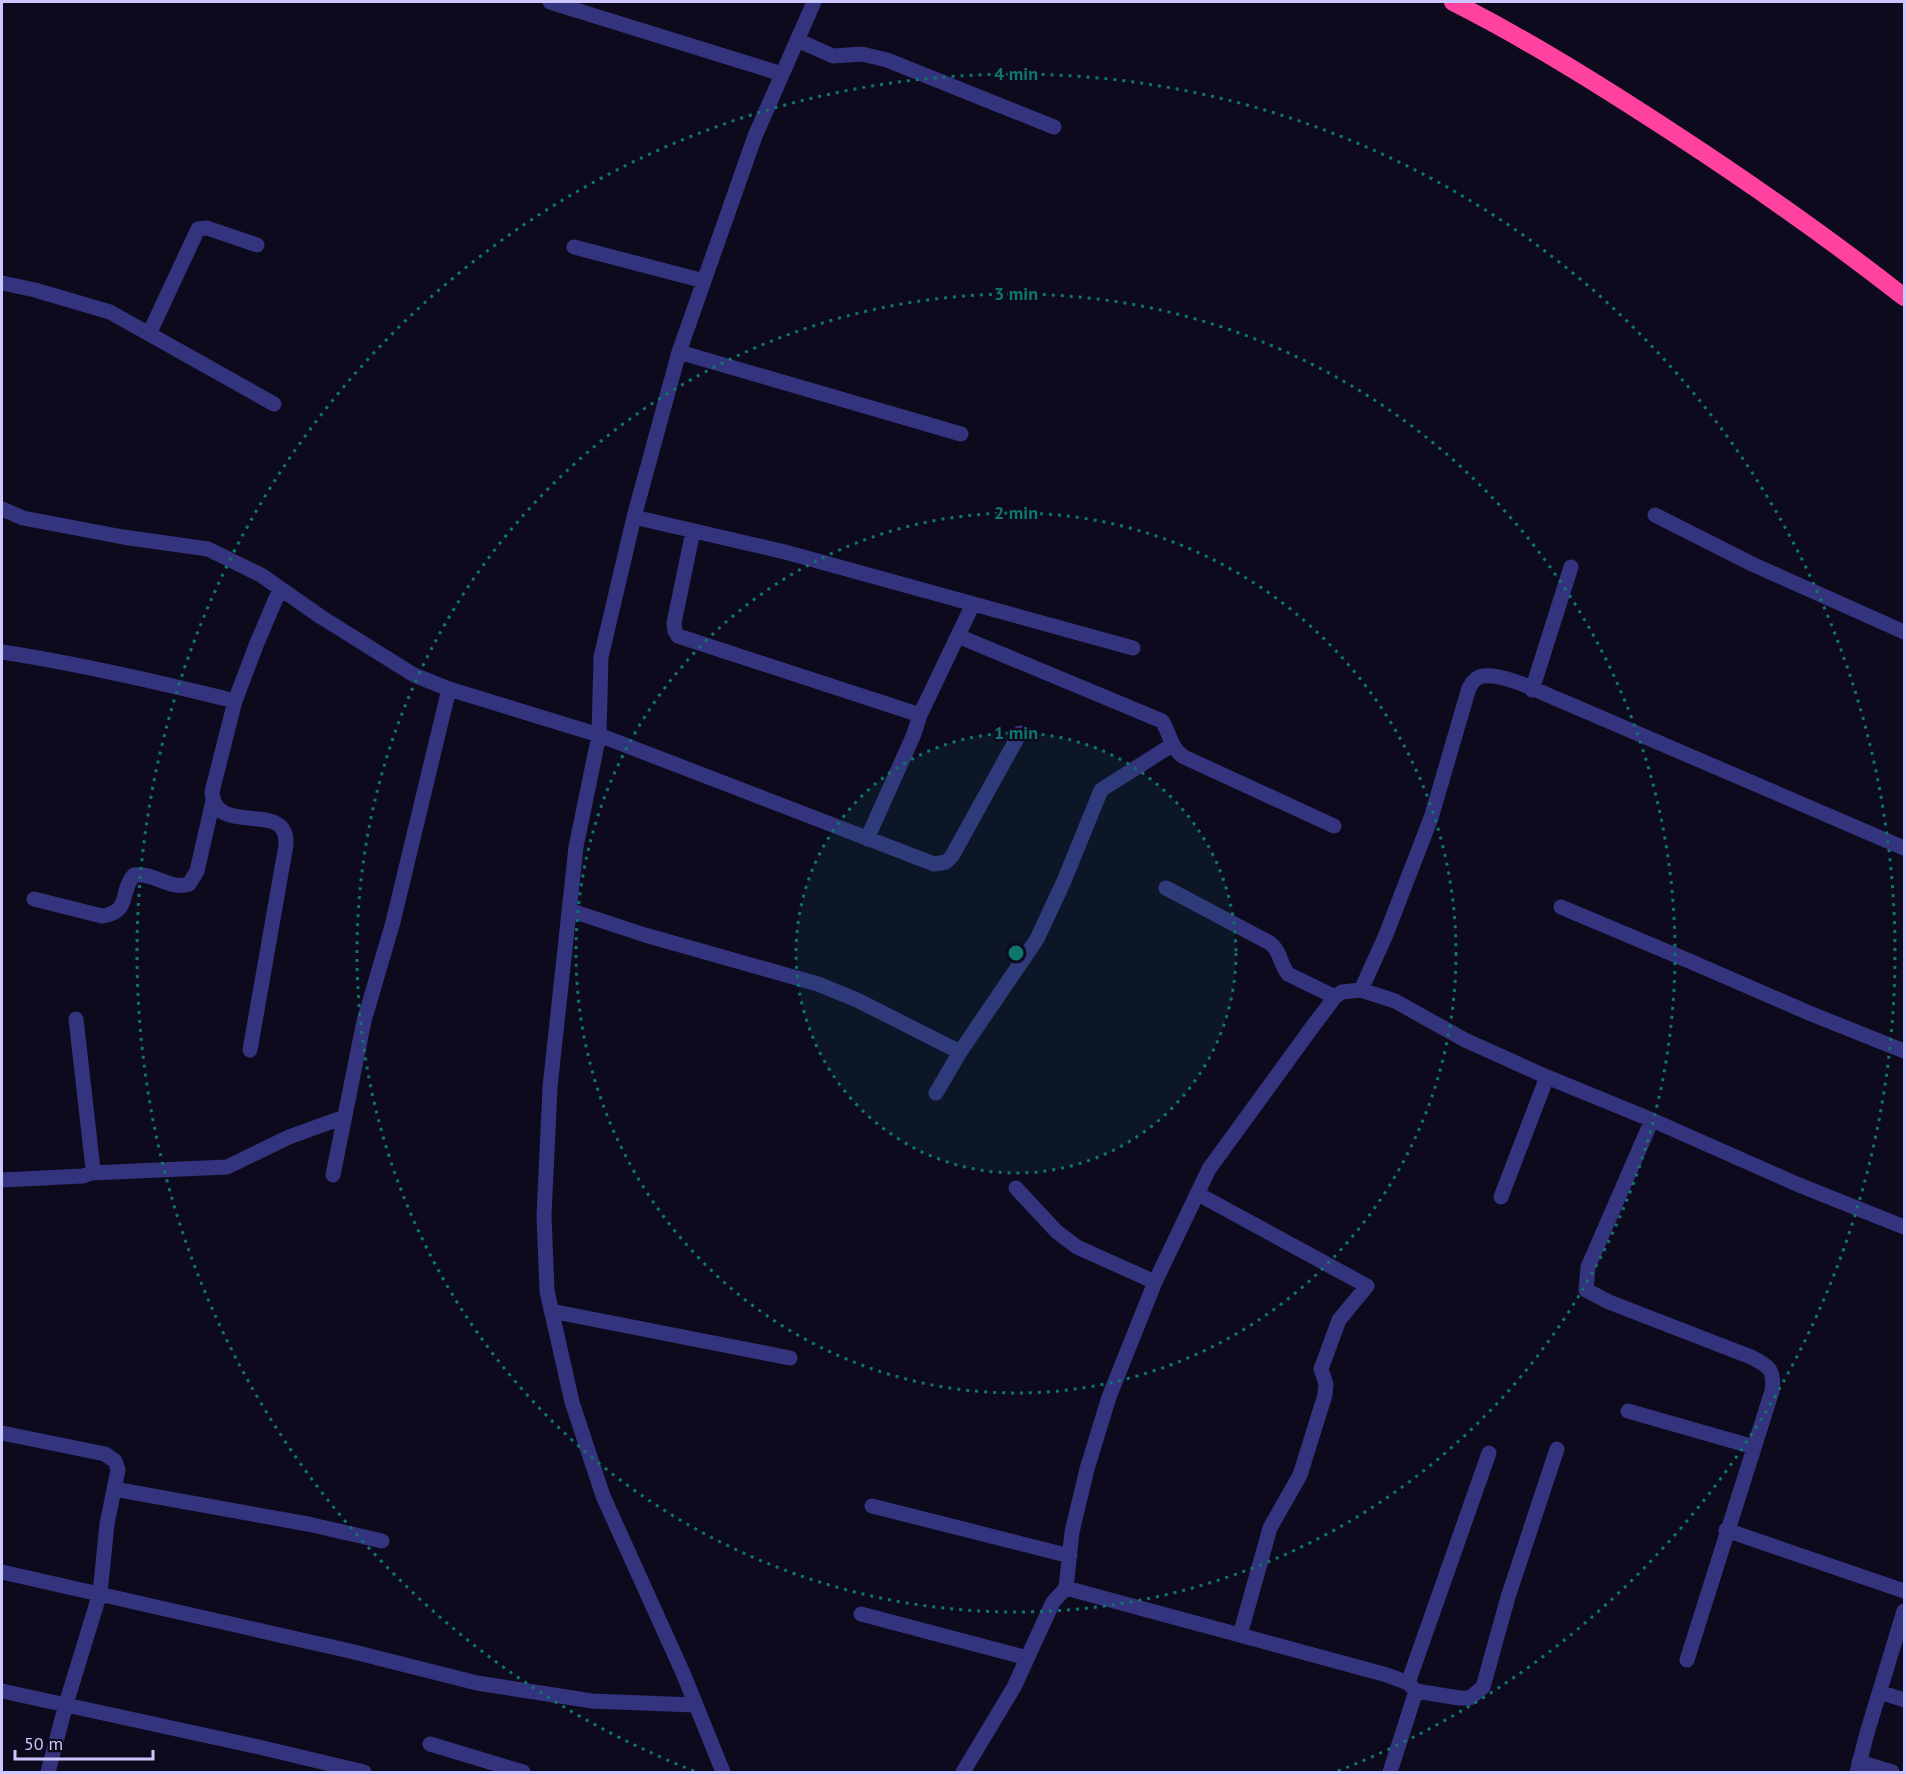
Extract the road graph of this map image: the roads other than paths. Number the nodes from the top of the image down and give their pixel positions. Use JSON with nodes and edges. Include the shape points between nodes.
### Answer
{"nodes":[{"id":1,"x":550,"y":2,"type":"edge"},
{"id":2,"x":814,"y":2,"type":"edge"},
{"id":3,"x":1453,"y":2,"type":"edge"},
{"id":4,"x":797,"y":40,"type":"junction"},
{"id":5,"x":783,"y":74,"type":"junction"},
{"id":6,"x":1054,"y":127,"type":"dead end"},
{"id":7,"x":257,"y":245,"type":"dead end"},
{"id":8,"x":574,"y":247,"type":"dead end"},
{"id":9,"x":704,"y":281,"type":"junction"},
{"id":10,"x":2,"y":283,"type":"edge"},
{"id":11,"x":1905,"y":297,"type":"edge"},
{"id":12,"x":149,"y":334,"type":"junction"},
{"id":13,"x":679,"y":352,"type":"junction"},
{"id":14,"x":274,"y":404,"type":"dead end"},
{"id":15,"x":961,"y":434,"type":"dead end"},
{"id":16,"x":2,"y":509,"type":"edge"},
{"id":17,"x":1655,"y":515,"type":"dead end"},
{"id":18,"x":634,"y":517,"type":"junction"},
{"id":19,"x":693,"y":531,"type":"junction"},
{"id":20,"x":1570,"y":567,"type":"dead end"},
{"id":21,"x":280,"y":589,"type":"junction"},
{"id":22,"x":973,"y":604,"type":"junction"},
{"id":23,"x":1905,"y":632,"type":"edge"},
{"id":24,"x":958,"y":636,"type":"junction"},
{"id":25,"x":1133,"y":648,"type":"dead end"},
{"id":26,"x":2,"y":652,"type":"edge"},
{"id":27,"x":449,"y":689,"type":"junction"},
{"id":28,"x":1532,"y":690,"type":"junction"},
{"id":29,"x":236,"y":701,"type":"junction"},
{"id":30,"x":920,"y":715,"type":"junction"},
{"id":31,"x":1020,"y":733,"type":"dead end"},
{"id":32,"x":599,"y":735,"type":"junction"},
{"id":33,"x":1172,"y":745,"type":"junction"},
{"id":34,"x":213,"y":801,"type":"junction"},
{"id":35,"x":1334,"y":826,"type":"dead end"},
{"id":36,"x":867,"y":839,"type":"junction"},
{"id":37,"x":1905,"y":848,"type":"edge"},
{"id":38,"x":1167,"y":888,"type":"dead end"},
{"id":39,"x":34,"y":898,"type":"dead end"},
{"id":40,"x":1561,"y":907,"type":"dead end"},
{"id":41,"x":569,"y":910,"type":"junction"},
{"id":42,"x":1361,"y":990,"type":"junction"},
{"id":43,"x":1335,"y":997,"type":"junction"},
{"id":44,"x":76,"y":1019,"type":"dead end"},
{"id":45,"x":250,"y":1050,"type":"dead end"},
{"id":46,"x":1905,"y":1051,"type":"edge"},
{"id":47,"x":960,"y":1052,"type":"junction"},
{"id":48,"x":1547,"y":1077,"type":"junction"},
{"id":49,"x":936,"y":1093,"type":"dead end"},
{"id":50,"x":344,"y":1117,"type":"junction"},
{"id":51,"x":1652,"y":1120,"type":"junction"},
{"id":52,"x":91,"y":1173,"type":"junction"},
{"id":53,"x":333,"y":1175,"type":"dead end"},
{"id":54,"x":2,"y":1180,"type":"edge"},
{"id":55,"x":1016,"y":1188,"type":"dead end"},
{"id":56,"x":1198,"y":1194,"type":"junction"},
{"id":57,"x":1501,"y":1197,"type":"dead end"},
{"id":58,"x":1905,"y":1227,"type":"edge"},
{"id":59,"x":1155,"y":1282,"type":"junction"},
{"id":60,"x":551,"y":1311,"type":"junction"},
{"id":61,"x":790,"y":1358,"type":"dead end"},
{"id":62,"x":1628,"y":1411,"type":"dead end"},
{"id":63,"x":2,"y":1433,"type":"edge"},
{"id":64,"x":1754,"y":1447,"type":"junction"},
{"id":65,"x":1557,"y":1449,"type":"dead end"},
{"id":66,"x":1489,"y":1453,"type":"dead end"},
{"id":67,"x":114,"y":1490,"type":"junction"},
{"id":68,"x":872,"y":1506,"type":"dead end"},
{"id":69,"x":1726,"y":1530,"type":"junction"},
{"id":70,"x":382,"y":1540,"type":"dead end"},
{"id":71,"x":1070,"y":1556,"type":"junction"},
{"id":72,"x":2,"y":1572,"type":"edge"},
{"id":73,"x":1066,"y":1588,"type":"junction"},
{"id":74,"x":1905,"y":1591,"type":"edge"},
{"id":75,"x":100,"y":1593,"type":"junction"},
{"id":76,"x":861,"y":1614,"type":"dead end"},
{"id":77,"x":1904,"y":1617,"type":"edge"},
{"id":78,"x":1240,"y":1635,"type":"junction"},
{"id":79,"x":1027,"y":1658,"type":"junction"},
{"id":80,"x":1687,"y":1660,"type":"dead end"},
{"id":81,"x":1412,"y":1687,"type":"junction"},
{"id":82,"x":2,"y":1691,"type":"edge"},
{"id":83,"x":1880,"y":1692,"type":"junction"},
{"id":84,"x":1905,"y":1700,"type":"edge"},
{"id":85,"x":66,"y":1704,"type":"junction"},
{"id":86,"x":694,"y":1705,"type":"junction"},
{"id":87,"x":429,"y":1744,"type":"dead end"},
{"id":88,"x":1858,"y":1767,"type":"edge"},
{"id":89,"x":1394,"y":1772,"type":"edge"},
{"id":90,"x":48,"y":1773,"type":"edge"},
{"id":91,"x":364,"y":1773,"type":"edge"},
{"id":92,"x":524,"y":1773,"type":"edge"},
{"id":93,"x":723,"y":1773,"type":"edge"},
{"id":94,"x":963,"y":1773,"type":"edge"},
{"id":95,"x":1892,"y":1773,"type":"edge"}],
"edges":[{"from":1,"to":5,"type":"street"},
{"from":2,"to":4,"type":"street"},
{"from":3,"to":11,"type":"highway","via":[[1539,48],[1740,176]]},
{"from":4,"to":5,"type":"street"},
{"from":4,"to":6,"type":"street","via":[[833,56],[862,54],[887,60]]},
{"from":5,"to":9,"type":"street","via":[[755,136]]},
{"from":7,"to":12,"type":"street","via":[[207,228],[198,229]]},
{"from":8,"to":9,"type":"street"},
{"from":9,"to":13,"type":"street"},
{"from":10,"to":12,"type":"street","via":[[110,312]]},
{"from":12,"to":14,"type":"street"},
{"from":13,"to":15,"type":"street"},
{"from":13,"to":18,"type":"street"},
{"from":16,"to":21,"type":"street","via":[[23,518],[208,549],[261,575]]},
{"from":17,"to":23,"type":"street","via":[[1752,564]]},
{"from":18,"to":19,"type":"street"},
{"from":18,"to":32,"type":"street","via":[[601,657]]},
{"from":19,"to":22,"type":"street"},
{"from":19,"to":30,"type":"street","via":[[674,623],[678,636]]},
{"from":20,"to":28,"type":"street"},
{"from":21,"to":27,"type":"street","via":[[414,675]]},
{"from":21,"to":29,"type":"street"},
{"from":22,"to":24,"type":"street"},
{"from":22,"to":25,"type":"street"},
{"from":24,"to":30,"type":"street"},
{"from":24,"to":33,"type":"street","via":[[1162,721]]},
{"from":26,"to":29,"type":"street","via":[[60,661]]},
{"from":27,"to":32,"type":"street"},
{"from":27,"to":50,"type":"street","via":[[393,922],[364,1021]]},
{"from":28,"to":37,"type":"street"},
{"from":28,"to":42,"type":"street","via":[[1484,676],[1468,688],[1431,818]]},
{"from":29,"to":34,"type":"street"},
{"from":30,"to":36,"type":"street"},
{"from":31,"to":36,"type":"street","via":[[946,862],[934,864]]},
{"from":32,"to":36,"type":"street"},
{"from":32,"to":41,"type":"street","via":[[576,847]]},
{"from":33,"to":35,"type":"street","via":[[1195,763]]},
{"from":33,"to":47,"type":"street","via":[[1101,790],[1037,939]]},
{"from":34,"to":39,"type":"street","via":[[197,871],[189,884],[179,886],[148,874],[134,874],[123,905],[111,915],[102,916]]},
{"from":34,"to":45,"type":"street","via":[[222,811],[275,823],[286,837]]},
{"from":38,"to":43,"type":"street","via":[[1270,944],[1278,951],[1288,974]]},
{"from":40,"to":46,"type":"street"},
{"from":41,"to":47,"type":"street","via":[[818,984]]},
{"from":41,"to":60,"type":"street","via":[[550,1087],[544,1216]]},
{"from":42,"to":43,"type":"street","via":[[1348,990]]},
{"from":42,"to":48,"type":"street","via":[[1395,1001],[1465,1040]]},
{"from":43,"to":56,"type":"street","via":[[1221,1151]]},
{"from":44,"to":52,"type":"street","via":[[93,1162]]},
{"from":47,"to":49,"type":"street"},
{"from":48,"to":51,"type":"street"},
{"from":48,"to":57,"type":"street"},
{"from":50,"to":52,"type":"street","via":[[289,1137],[227,1167]]},
{"from":50,"to":53,"type":"street"},
{"from":51,"to":58,"type":"street"},
{"from":51,"to":64,"type":"street","via":[[1588,1267],[1586,1290],[1751,1357],[1770,1370],[1774,1380],[1772,1391]]},
{"from":52,"to":54,"type":"street"},
{"from":55,"to":59,"type":"street","via":[[1057,1232],[1077,1247]]},
{"from":56,"to":59,"type":"street"},
{"from":56,"to":78,"type":"street","via":[[1367,1286],[1339,1320],[1331,1341],[1321,1369],[1325,1395],[1300,1475],[1270,1528]]},
{"from":59,"to":71,"type":"street","via":[[1109,1397],[1087,1468]]},
{"from":60,"to":61,"type":"street"},
{"from":60,"to":86,"type":"street","via":[[572,1402],[603,1496]]},
{"from":62,"to":64,"type":"street"},
{"from":63,"to":67,"type":"street","via":[[105,1454],[117,1465]]},
{"from":64,"to":69,"type":"street"},
{"from":65,"to":81,"type":"street","via":[[1483,1687],[1470,1698]]},
{"from":66,"to":81,"type":"street"},
{"from":67,"to":70,"type":"street"},
{"from":67,"to":75,"type":"street"},
{"from":68,"to":71,"type":"street"},
{"from":69,"to":74,"type":"street"},
{"from":69,"to":80,"type":"street"},
{"from":71,"to":73,"type":"street"},
{"from":72,"to":75,"type":"street"},
{"from":73,"to":78,"type":"street"},
{"from":73,"to":79,"type":"street","via":[[1053,1602]]},
{"from":75,"to":85,"type":"street"},
{"from":75,"to":86,"type":"street","via":[[477,1683],[592,1701]]},
{"from":76,"to":79,"type":"street"},
{"from":77,"to":83,"type":"street"},
{"from":78,"to":81,"type":"street","via":[[1387,1675]]},
{"from":79,"to":94,"type":"street"},
{"from":81,"to":89,"type":"street"},
{"from":82,"to":85,"type":"street"},
{"from":83,"to":84,"type":"street"},
{"from":83,"to":88,"type":"street"},
{"from":85,"to":90,"type":"street"},
{"from":85,"to":91,"type":"street"},
{"from":86,"to":93,"type":"street"},
{"from":87,"to":92,"type":"street"},
{"from":88,"to":95,"type":"street"}]}
